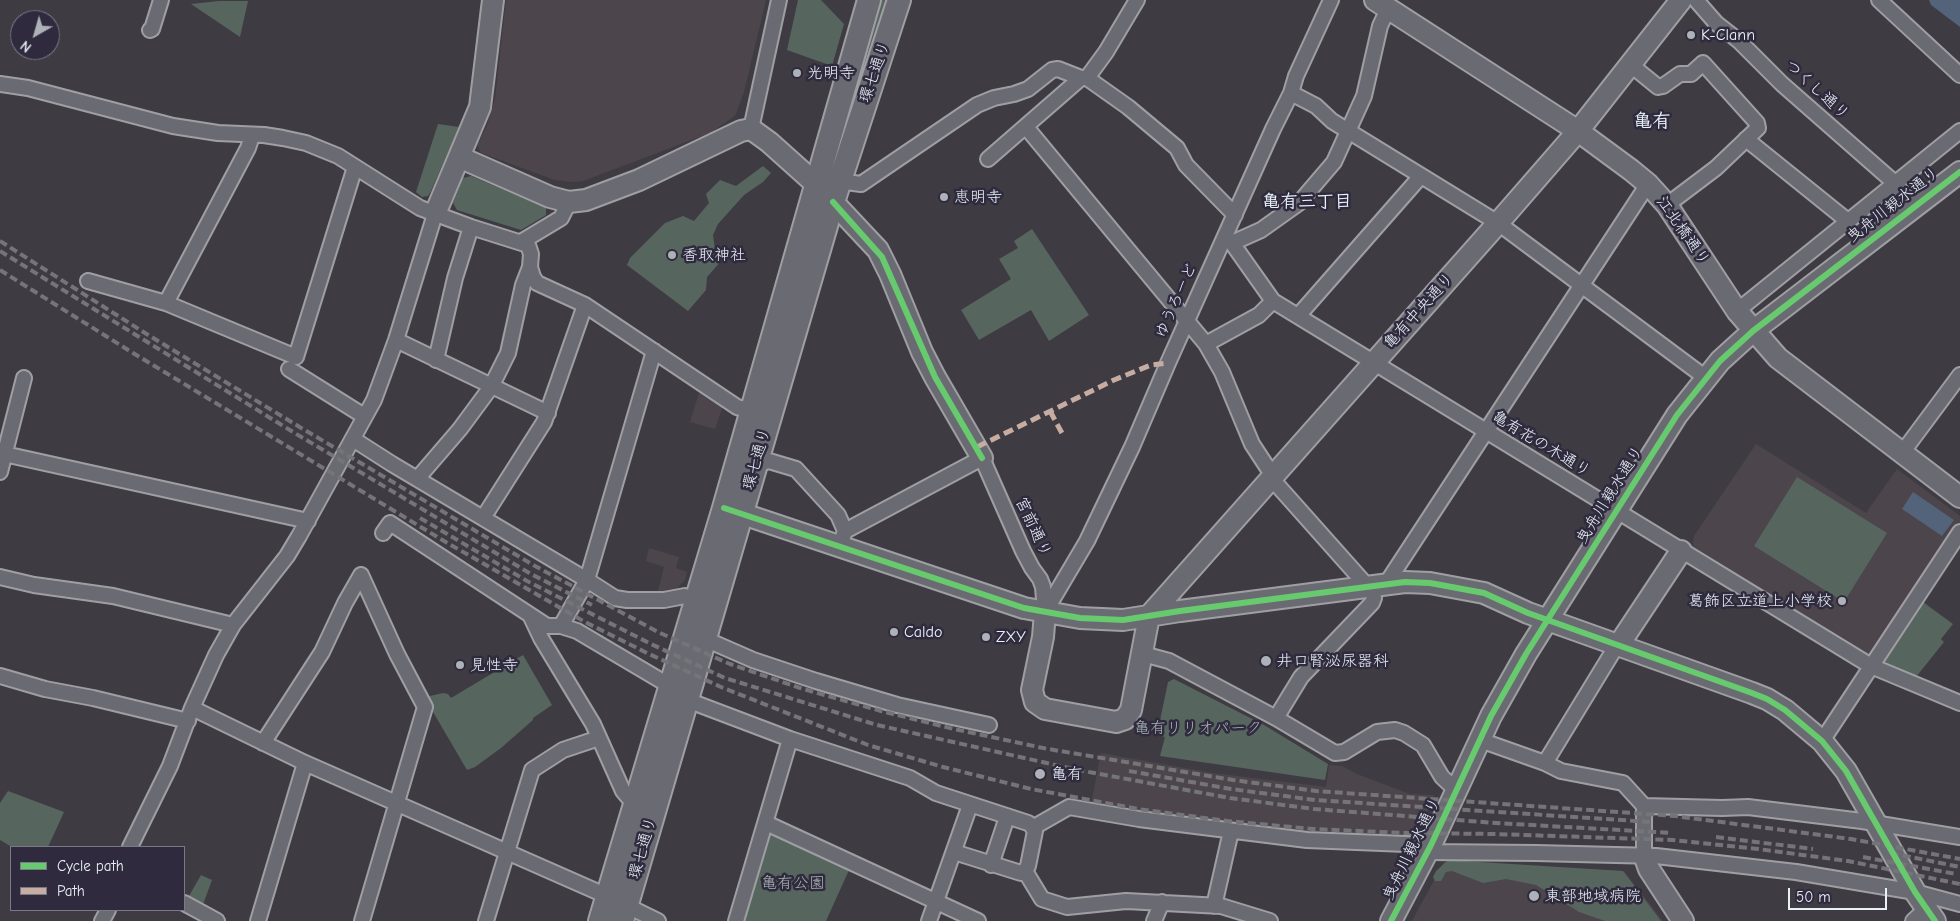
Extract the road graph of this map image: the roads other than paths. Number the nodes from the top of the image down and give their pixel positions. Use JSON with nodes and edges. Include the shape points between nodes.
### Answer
{"nodes":[{"id":1,"x":161,"y":0,"type":"edge"},
{"id":2,"x":493,"y":0,"type":"edge"},
{"id":3,"x":779,"y":0,"type":"edge"},
{"id":4,"x":870,"y":0,"type":"edge"},
{"id":5,"x":899,"y":0,"type":"edge"},
{"id":6,"x":1137,"y":0,"type":"edge"},
{"id":7,"x":1330,"y":0,"type":"edge"},
{"id":8,"x":1681,"y":0,"type":"edge"},
{"id":9,"x":1696,"y":0,"type":"edge"},
{"id":10,"x":1879,"y":0,"type":"edge"},
{"id":11,"x":1382,"y":4,"type":"edge"},
{"id":12,"x":150,"y":30,"type":"dead end"},
{"id":13,"x":1631,"y":65,"type":"junction"},
{"id":14,"x":1960,"y":75,"type":"edge"},
{"id":15,"x":1084,"y":78,"type":"junction"},
{"id":16,"x":0,"y":84,"type":"edge"},
{"id":17,"x":1291,"y":93,"type":"junction"},
{"id":18,"x":1026,"y":127,"type":"junction"},
{"id":19,"x":751,"y":129,"type":"junction"},
{"id":20,"x":1348,"y":130,"type":"junction"},
{"id":21,"x":1578,"y":131,"type":"junction"},
{"id":22,"x":1960,"y":131,"type":"edge"},
{"id":23,"x":252,"y":136,"type":"junction"},
{"id":24,"x":1746,"y":139,"type":"junction"},
{"id":25,"x":459,"y":157,"type":"junction"},
{"id":26,"x":988,"y":159,"type":"dead end"},
{"id":27,"x":355,"y":166,"type":"junction"},
{"id":28,"x":1960,"y":172,"type":"edge"},
{"id":29,"x":1421,"y":176,"type":"junction"},
{"id":30,"x":1648,"y":184,"type":"junction"},
{"id":31,"x":1896,"y":184,"type":"junction"},
{"id":32,"x":817,"y":185,"type":"junction"},
{"id":33,"x":836,"y":191,"type":"junction"},
{"id":34,"x":569,"y":202,"type":"junction"},
{"id":35,"x":1667,"y":205,"type":"junction"},
{"id":36,"x":1914,"y":207,"type":"junction"},
{"id":37,"x":435,"y":214,"type":"junction"},
{"id":38,"x":1235,"y":215,"type":"junction"},
{"id":39,"x":1849,"y":222,"type":"junction"},
{"id":40,"x":1498,"y":223,"type":"junction"},
{"id":41,"x":472,"y":227,"type":"junction"},
{"id":42,"x":1228,"y":240,"type":"junction"},
{"id":43,"x":521,"y":242,"type":"junction"},
{"id":44,"x":530,"y":267,"type":"junction"},
{"id":45,"x":88,"y":281,"type":"dead end"},
{"id":46,"x":1581,"y":286,"type":"junction"},
{"id":47,"x":1273,"y":301,"type":"junction"},
{"id":48,"x":166,"y":303,"type":"junction"},
{"id":49,"x":585,"y":305,"type":"junction"},
{"id":50,"x":1737,"y":311,"type":"junction"},
{"id":51,"x":1298,"y":316,"type":"junction"},
{"id":52,"x":1188,"y":322,"type":"junction"},
{"id":53,"x":1753,"y":331,"type":"junction"},
{"id":54,"x":396,"y":340,"type":"junction"},
{"id":55,"x":1206,"y":344,"type":"junction"},
{"id":56,"x":654,"y":351,"type":"junction"},
{"id":57,"x":436,"y":360,"type":"junction"},
{"id":58,"x":1373,"y":362,"type":"junction"},
{"id":59,"x":293,"y":367,"type":"junction"},
{"id":60,"x":1960,"y":375,"type":"edge"},
{"id":61,"x":24,"y":378,"type":"dead end"},
{"id":62,"x":1706,"y":378,"type":"junction"},
{"id":63,"x":491,"y":387,"type":"junction"},
{"id":64,"x":751,"y":412,"type":"junction"},
{"id":65,"x":548,"y":413,"type":"junction"},
{"id":66,"x":364,"y":416,"type":"junction"},
{"id":67,"x":1486,"y":431,"type":"junction"},
{"id":68,"x":354,"y":439,"type":"junction"},
{"id":69,"x":2,"y":453,"type":"edge"},
{"id":70,"x":1902,"y":453,"type":"junction"},
{"id":71,"x":982,"y":458,"type":"junction"},
{"id":72,"x":755,"y":465,"type":"junction"},
{"id":73,"x":0,"y":472,"type":"edge"},
{"id":74,"x":1272,"y":477,"type":"junction"},
{"id":75,"x":417,"y":479,"type":"junction"},
{"id":76,"x":1960,"y":497,"type":"edge"},
{"id":77,"x":732,"y":510,"type":"junction"},
{"id":78,"x":1617,"y":511,"type":"junction"},
{"id":79,"x":483,"y":518,"type":"junction"},
{"id":80,"x":308,"y":520,"type":"junction"},
{"id":81,"x":1960,"y":532,"type":"edge"},
{"id":82,"x":383,"y":533,"type":"dead end"},
{"id":83,"x":842,"y":538,"type":"junction"},
{"id":84,"x":1681,"y":551,"type":"junction"},
{"id":85,"x":0,"y":577,"type":"edge"},
{"id":86,"x":587,"y":580,"type":"junction"},
{"id":87,"x":1375,"y":586,"type":"junction"},
{"id":88,"x":696,"y":600,"type":"junction"},
{"id":89,"x":1045,"y":612,"type":"junction"},
{"id":90,"x":529,"y":614,"type":"junction"},
{"id":91,"x":1149,"y":616,"type":"junction"},
{"id":92,"x":1548,"y":620,"type":"junction"},
{"id":93,"x":233,"y":625,"type":"junction"},
{"id":94,"x":561,"y":626,"type":"junction"},
{"id":95,"x":705,"y":639,"type":"junction"},
{"id":96,"x":1618,"y":646,"type":"junction"},
{"id":97,"x":1142,"y":654,"type":"junction"},
{"id":98,"x":1871,"y":666,"type":"junction"},
{"id":99,"x":0,"y":676,"type":"edge"},
{"id":100,"x":670,"y":686,"type":"junction"},
{"id":101,"x":687,"y":700,"type":"junction"},
{"id":102,"x":1960,"y":703,"type":"edge"},
{"id":103,"x":190,"y":715,"type":"junction"},
{"id":104,"x":1276,"y":718,"type":"junction"},
{"id":105,"x":989,"y":725,"type":"dead end"},
{"id":106,"x":599,"y":738,"type":"junction"},
{"id":107,"x":790,"y":739,"type":"junction"},
{"id":108,"x":1480,"y":740,"type":"junction"},
{"id":109,"x":1822,"y":741,"type":"junction"},
{"id":110,"x":264,"y":743,"type":"junction"},
{"id":111,"x":305,"y":763,"type":"junction"},
{"id":112,"x":1545,"y":763,"type":"junction"},
{"id":113,"x":1456,"y":790,"type":"junction"},
{"id":114,"x":635,"y":802,"type":"junction"},
{"id":115,"x":397,"y":803,"type":"junction"},
{"id":116,"x":970,"y":805,"type":"junction"},
{"id":117,"x":1644,"y":806,"type":"junction"},
{"id":118,"x":1006,"y":817,"type":"junction"},
{"id":119,"x":766,"y":823,"type":"junction"},
{"id":120,"x":1877,"y":824,"type":"junction"},
{"id":121,"x":1034,"y":827,"type":"junction"},
{"id":122,"x":1231,"y":831,"type":"junction"},
{"id":123,"x":1960,"y":837,"type":"edge"},
{"id":124,"x":130,"y":846,"type":"edge"},
{"id":125,"x":1429,"y":848,"type":"junction"},
{"id":126,"x":954,"y":852,"type":"junction"},
{"id":127,"x":507,"y":853,"type":"junction"},
{"id":128,"x":1644,"y":855,"type":"junction"},
{"id":129,"x":991,"y":865,"type":"junction"},
{"id":130,"x":1025,"y":871,"type":"junction"},
{"id":131,"x":1915,"y":892,"type":"junction"},
{"id":132,"x":936,"y":902,"type":"junction"},
{"id":133,"x":1162,"y":902,"type":"junction"},
{"id":134,"x":185,"y":904,"type":"edge"},
{"id":135,"x":1960,"y":904,"type":"edge"},
{"id":136,"x":1214,"y":906,"type":"junction"},
{"id":137,"x":618,"y":908,"type":"edge"},
{"id":138,"x":1925,"y":917,"type":"edge"},
{"id":139,"x":216,"y":921,"type":"edge"},
{"id":140,"x":258,"y":921,"type":"edge"},
{"id":141,"x":362,"y":921,"type":"edge"},
{"id":142,"x":486,"y":921,"type":"edge"},
{"id":143,"x":600,"y":921,"type":"edge"},
{"id":144,"x":658,"y":921,"type":"edge"},
{"id":145,"x":736,"y":921,"type":"edge"},
{"id":146,"x":930,"y":921,"type":"edge"},
{"id":147,"x":978,"y":921,"type":"edge"},
{"id":148,"x":1154,"y":921,"type":"edge"},
{"id":149,"x":1270,"y":921,"type":"edge"},
{"id":150,"x":1391,"y":921,"type":"edge"},
{"id":151,"x":1683,"y":921,"type":"edge"}],
"edges":[{"from":1,"to":12,"type":"street"},
{"from":2,"to":25,"type":"street","via":[[480,107]]},
{"from":3,"to":19,"type":"street"},
{"from":4,"to":32,"type":"main road","name":"環七通り"},
{"from":5,"to":33,"type":"main road","name":"環七通り"},
{"from":6,"to":15,"type":"street","via":[[1106,52]]},
{"from":7,"to":17,"type":"street","name":"ゆうろーど"},
{"from":8,"to":13,"type":"street","name":"亀有中央通り"},
{"from":9,"to":31,"type":"street","name":"つくし通り","via":[[1716,24],[1739,41],[1782,84]]},
{"from":10,"to":14,"type":"street"},
{"from":11,"to":20,"type":"street","via":[[1364,96]]},
{"from":11,"to":21,"type":"street","name":"江北橋通り"},
{"from":13,"to":21,"type":"street","name":"亀有中央通り"},
{"from":13,"to":24,"type":"street","via":[[1658,88],[1680,74],[1691,74],[1703,63],[1757,122],[1758,128]]},
{"from":15,"to":18,"type":"street"},
{"from":15,"to":33,"type":"street","via":[[1052,70],[1028,89],[977,105],[860,184]]},
{"from":15,"to":38,"type":"street","via":[[1128,107],[1176,148],[1186,165]]},
{"from":16,"to":23,"type":"street","via":[[28,88],[173,126]]},
{"from":17,"to":20,"type":"street","via":[[1316,106]]},
{"from":17,"to":38,"type":"street","name":"ゆうろーど"},
{"from":18,"to":26,"type":"street"},
{"from":18,"to":52,"type":"street"},
{"from":19,"to":32,"type":"street"},
{"from":19,"to":34,"type":"street","via":[[740,131],[639,180],[586,200]]},
{"from":20,"to":29,"type":"street"},
{"from":20,"to":42,"type":"street","via":[[1334,162],[1299,203],[1260,230]]},
{"from":21,"to":30,"type":"street","name":"江北橋通り"},
{"from":21,"to":40,"type":"street","name":"亀有中央通り"},
{"from":22,"to":31,"type":"street"},
{"from":23,"to":27,"type":"street","via":[[264,135],[306,143]]},
{"from":23,"to":48,"type":"street"},
{"from":24,"to":35,"type":"street","via":[[1716,168]]},
{"from":24,"to":39,"type":"street"},
{"from":25,"to":34,"type":"street","via":[[550,197]]},
{"from":25,"to":37,"type":"street"},
{"from":27,"to":37,"type":"street","via":[[420,208]]},
{"from":27,"to":59,"type":"street"},
{"from":28,"to":36,"type":"street","name":"曳舟川親水通り"},
{"from":29,"to":40,"type":"street"},
{"from":29,"to":51,"type":"street"},
{"from":30,"to":35,"type":"street","name":"江北橋通り"},
{"from":30,"to":46,"type":"street"},
{"from":31,"to":36,"type":"street","name":"つくし通り"},
{"from":31,"to":39,"type":"street"},
{"from":32,"to":33,"type":"street"},
{"from":32,"to":64,"type":"main road","name":"環七通り"},
{"from":33,"to":71,"type":"street","via":[[859,229],[882,257],[934,377]]},
{"from":33,"to":72,"type":"main road","name":"環七通り"},
{"from":34,"to":43,"type":"street","via":[[561,218]]},
{"from":35,"to":50,"type":"street","name":"江北橋通り"},
{"from":36,"to":53,"type":"street","name":"曳舟川親水通り"},
{"from":37,"to":41,"type":"street"},
{"from":37,"to":54,"type":"street"},
{"from":38,"to":42,"type":"street","name":"ゆうろーど"},
{"from":39,"to":50,"type":"street"},
{"from":40,"to":46,"type":"street"},
{"from":40,"to":58,"type":"street","name":"亀有中央通り"},
{"from":41,"to":43,"type":"street"},
{"from":41,"to":57,"type":"street","via":[[454,278]]},
{"from":42,"to":47,"type":"street","name":"亀有花の木通り"},
{"from":42,"to":52,"type":"street","name":"ゆうろーど"},
{"from":43,"to":44,"type":"street","via":[[528,245]]},
{"from":44,"to":49,"type":"street","via":[[537,283]]},
{"from":44,"to":63,"type":"street","via":[[523,284],[508,353]]},
{"from":45,"to":48,"type":"street"},
{"from":46,"to":62,"type":"street"},
{"from":46,"to":67,"type":"street"},
{"from":47,"to":51,"type":"street","name":"亀有花の木通り"},
{"from":47,"to":55,"type":"street","via":[[1259,315]]},
{"from":48,"to":59,"type":"street"},
{"from":49,"to":56,"type":"street"},
{"from":49,"to":65,"type":"street"},
{"from":50,"to":53,"type":"street","name":"江北橋通り"},
{"from":51,"to":58,"type":"street","name":"亀有花の木通り"},
{"from":52,"to":55,"type":"street"},
{"from":52,"to":89,"type":"street","name":"ゆうろーど","via":[[1099,518]]},
{"from":53,"to":62,"type":"street","name":"曳舟川親水通り"},
{"from":53,"to":70,"type":"street","name":"江北橋通り","via":[[1787,366]]},
{"from":54,"to":57,"type":"street"},
{"from":54,"to":66,"type":"street","via":[[374,400]]},
{"from":55,"to":74,"type":"street","via":[[1252,444]]},
{"from":56,"to":64,"type":"street","via":[[737,407]]},
{"from":56,"to":86,"type":"street"},
{"from":57,"to":63,"type":"street"},
{"from":58,"to":67,"type":"street","name":"亀有花の木通り"},
{"from":58,"to":74,"type":"street","name":"亀有中央通り"},
{"from":59,"to":66,"type":"street"},
{"from":60,"to":70,"type":"street"},
{"from":61,"to":69,"type":"street"},
{"from":62,"to":78,"type":"street","name":"曳舟川親水通り","via":[[1677,415]]},
{"from":63,"to":65,"type":"street"},
{"from":63,"to":75,"type":"street"},
{"from":64,"to":77,"type":"main road","name":"環七通り"},
{"from":65,"to":79,"type":"street"},
{"from":66,"to":68,"type":"street"},
{"from":67,"to":78,"type":"street","name":"亀有花の木通り"},
{"from":67,"to":87,"type":"street"},
{"from":68,"to":75,"type":"street"},
{"from":68,"to":80,"type":"street"},
{"from":69,"to":73,"type":"street"},
{"from":69,"to":80,"type":"street"},
{"from":70,"to":76,"type":"street","name":"江北橋通り"},
{"from":71,"to":83,"type":"street"},
{"from":71,"to":89,"type":"street","name":"宮前通り","via":[[1023,551],[1040,579]]},
{"from":72,"to":77,"type":"main road","name":"環七通り"},
{"from":72,"to":83,"type":"street","via":[[769,461],[796,469],[838,515]]},
{"from":74,"to":87,"type":"street"},
{"from":74,"to":91,"type":"street","name":"亀有中央通り"},
{"from":75,"to":79,"type":"street"},
{"from":77,"to":83,"type":"street"},
{"from":77,"to":88,"type":"main road","name":"環七通り"},
{"from":77,"to":95,"type":"main road","name":"環七通り"},
{"from":78,"to":84,"type":"street","name":"亀有花の木通り"},
{"from":78,"to":92,"type":"street","name":"曳舟川親水通り"},
{"from":79,"to":86,"type":"street"},
{"from":80,"to":93,"type":"street","via":[[287,556]]},
{"from":81,"to":98,"type":"street"},
{"from":82,"to":90,"type":"street","via":[[390,524]]},
{"from":83,"to":89,"type":"street","via":[[1024,608]]},
{"from":84,"to":96,"type":"street"},
{"from":84,"to":98,"type":"street","name":"亀有花の木通り"},
{"from":85,"to":93,"type":"street","via":[[113,596]]},
{"from":86,"to":88,"type":"street","via":[[615,598],[664,600],[684,596]]},
{"from":86,"to":94,"type":"street"},
{"from":87,"to":91,"type":"street"},
{"from":87,"to":92,"type":"street","via":[[1430,583],[1468,590]]},
{"from":87,"to":104,"type":"street","via":[[1372,603],[1301,677]]},
{"from":88,"to":100,"type":"main road","name":"環七通り"},
{"from":89,"to":91,"type":"street","via":[[1098,620]]},
{"from":89,"to":97,"type":"street","via":[[1032,690],[1035,702],[1045,709],[1116,722],[1125,719],[1131,710]]},
{"from":90,"to":94,"type":"street","via":[[547,626]]},
{"from":90,"to":106,"type":"street"},
{"from":91,"to":97,"type":"street"},
{"from":92,"to":96,"type":"street"},
{"from":92,"to":108,"type":"street","name":"曳舟川親水通り","via":[[1514,674]]},
{"from":93,"to":103,"type":"street"},
{"from":94,"to":100,"type":"street","via":[[577,631]]},
{"from":95,"to":101,"type":"main road","name":"環七通り"},
{"from":95,"to":105,"type":"street","via":[[753,660],[816,681],[897,705]]},
{"from":96,"to":109,"type":"street","via":[[1767,699]]},
{"from":96,"to":112,"type":"street"},
{"from":97,"to":104,"type":"street","via":[[1169,661]]},
{"from":98,"to":102,"type":"street","name":"亀有花の木通り"},
{"from":98,"to":109,"type":"street"},
{"from":99,"to":103,"type":"street","via":[[45,689]]},
{"from":100,"to":101,"type":"street"},
{"from":100,"to":114,"type":"main road","name":"環七通り"},
{"from":101,"to":107,"type":"street"},
{"from":101,"to":137,"type":"main road","name":"環七通り"},
{"from":103,"to":110,"type":"street"},
{"from":103,"to":124,"type":"street","via":[[170,766]]},
{"from":104,"to":113,"type":"street","via":[[1340,754],[1377,732],[1395,730],[1404,733],[1423,745],[1442,777]]},
{"from":106,"to":114,"type":"street","via":[[623,791]]},
{"from":106,"to":127,"type":"street","via":[[563,750],[532,770]]},
{"from":107,"to":116,"type":"street","via":[[910,778],[936,793]]},
{"from":107,"to":119,"type":"street"},
{"from":108,"to":112,"type":"street"},
{"from":108,"to":113,"type":"street","name":"曳舟川親水通り"},
{"from":109,"to":120,"type":"street","via":[[1846,771]]},
{"from":110,"to":111,"type":"street"},
{"from":110,"to":115,"type":"street","via":[[322,652],[361,575],[425,707]]},
{"from":111,"to":115,"type":"street"},
{"from":111,"to":140,"type":"street"},
{"from":112,"to":117,"type":"street","via":[[1571,774],[1623,783]]},
{"from":113,"to":125,"type":"street","name":"曳舟川親水通り"},
{"from":114,"to":137,"type":"main road","name":"環七通り"},
{"from":115,"to":127,"type":"street"},
{"from":115,"to":141,"type":"street"},
{"from":116,"to":118,"type":"street"},
{"from":116,"to":126,"type":"street"},
{"from":117,"to":120,"type":"street","via":[[1748,807]]},
{"from":117,"to":128,"type":"street"},
{"from":118,"to":121,"type":"street"},
{"from":118,"to":129,"type":"street"},
{"from":119,"to":132,"type":"street"},
{"from":119,"to":145,"type":"street"},
{"from":120,"to":123,"type":"street"},
{"from":120,"to":131,"type":"street"},
{"from":121,"to":122,"type":"street","via":[[1069,806]]},
{"from":121,"to":130,"type":"street","via":[[1036,834]]},
{"from":122,"to":125,"type":"street","via":[[1306,840]]},
{"from":122,"to":136,"type":"street"},
{"from":125,"to":128,"type":"street"},
{"from":125,"to":150,"type":"street","name":"曳舟川親水通り"},
{"from":126,"to":129,"type":"street"},
{"from":126,"to":132,"type":"street"},
{"from":127,"to":137,"type":"street"},
{"from":127,"to":142,"type":"street"},
{"from":128,"to":131,"type":"street","via":[[1796,872]]},
{"from":128,"to":151,"type":"street","via":[[1649,869]]},
{"from":129,"to":130,"type":"street","via":[[1016,873]]},
{"from":130,"to":133,"type":"street","via":[[1042,898],[1067,907],[1126,901]]},
{"from":131,"to":135,"type":"street"},
{"from":131,"to":138,"type":"street"},
{"from":132,"to":146,"type":"street"},
{"from":132,"to":147,"type":"street"},
{"from":133,"to":136,"type":"street"},
{"from":133,"to":148,"type":"street"},
{"from":134,"to":139,"type":"street"},
{"from":136,"to":149,"type":"street"},
{"from":137,"to":143,"type":"main road","name":"環七通り"},
{"from":137,"to":144,"type":"street"}]}
